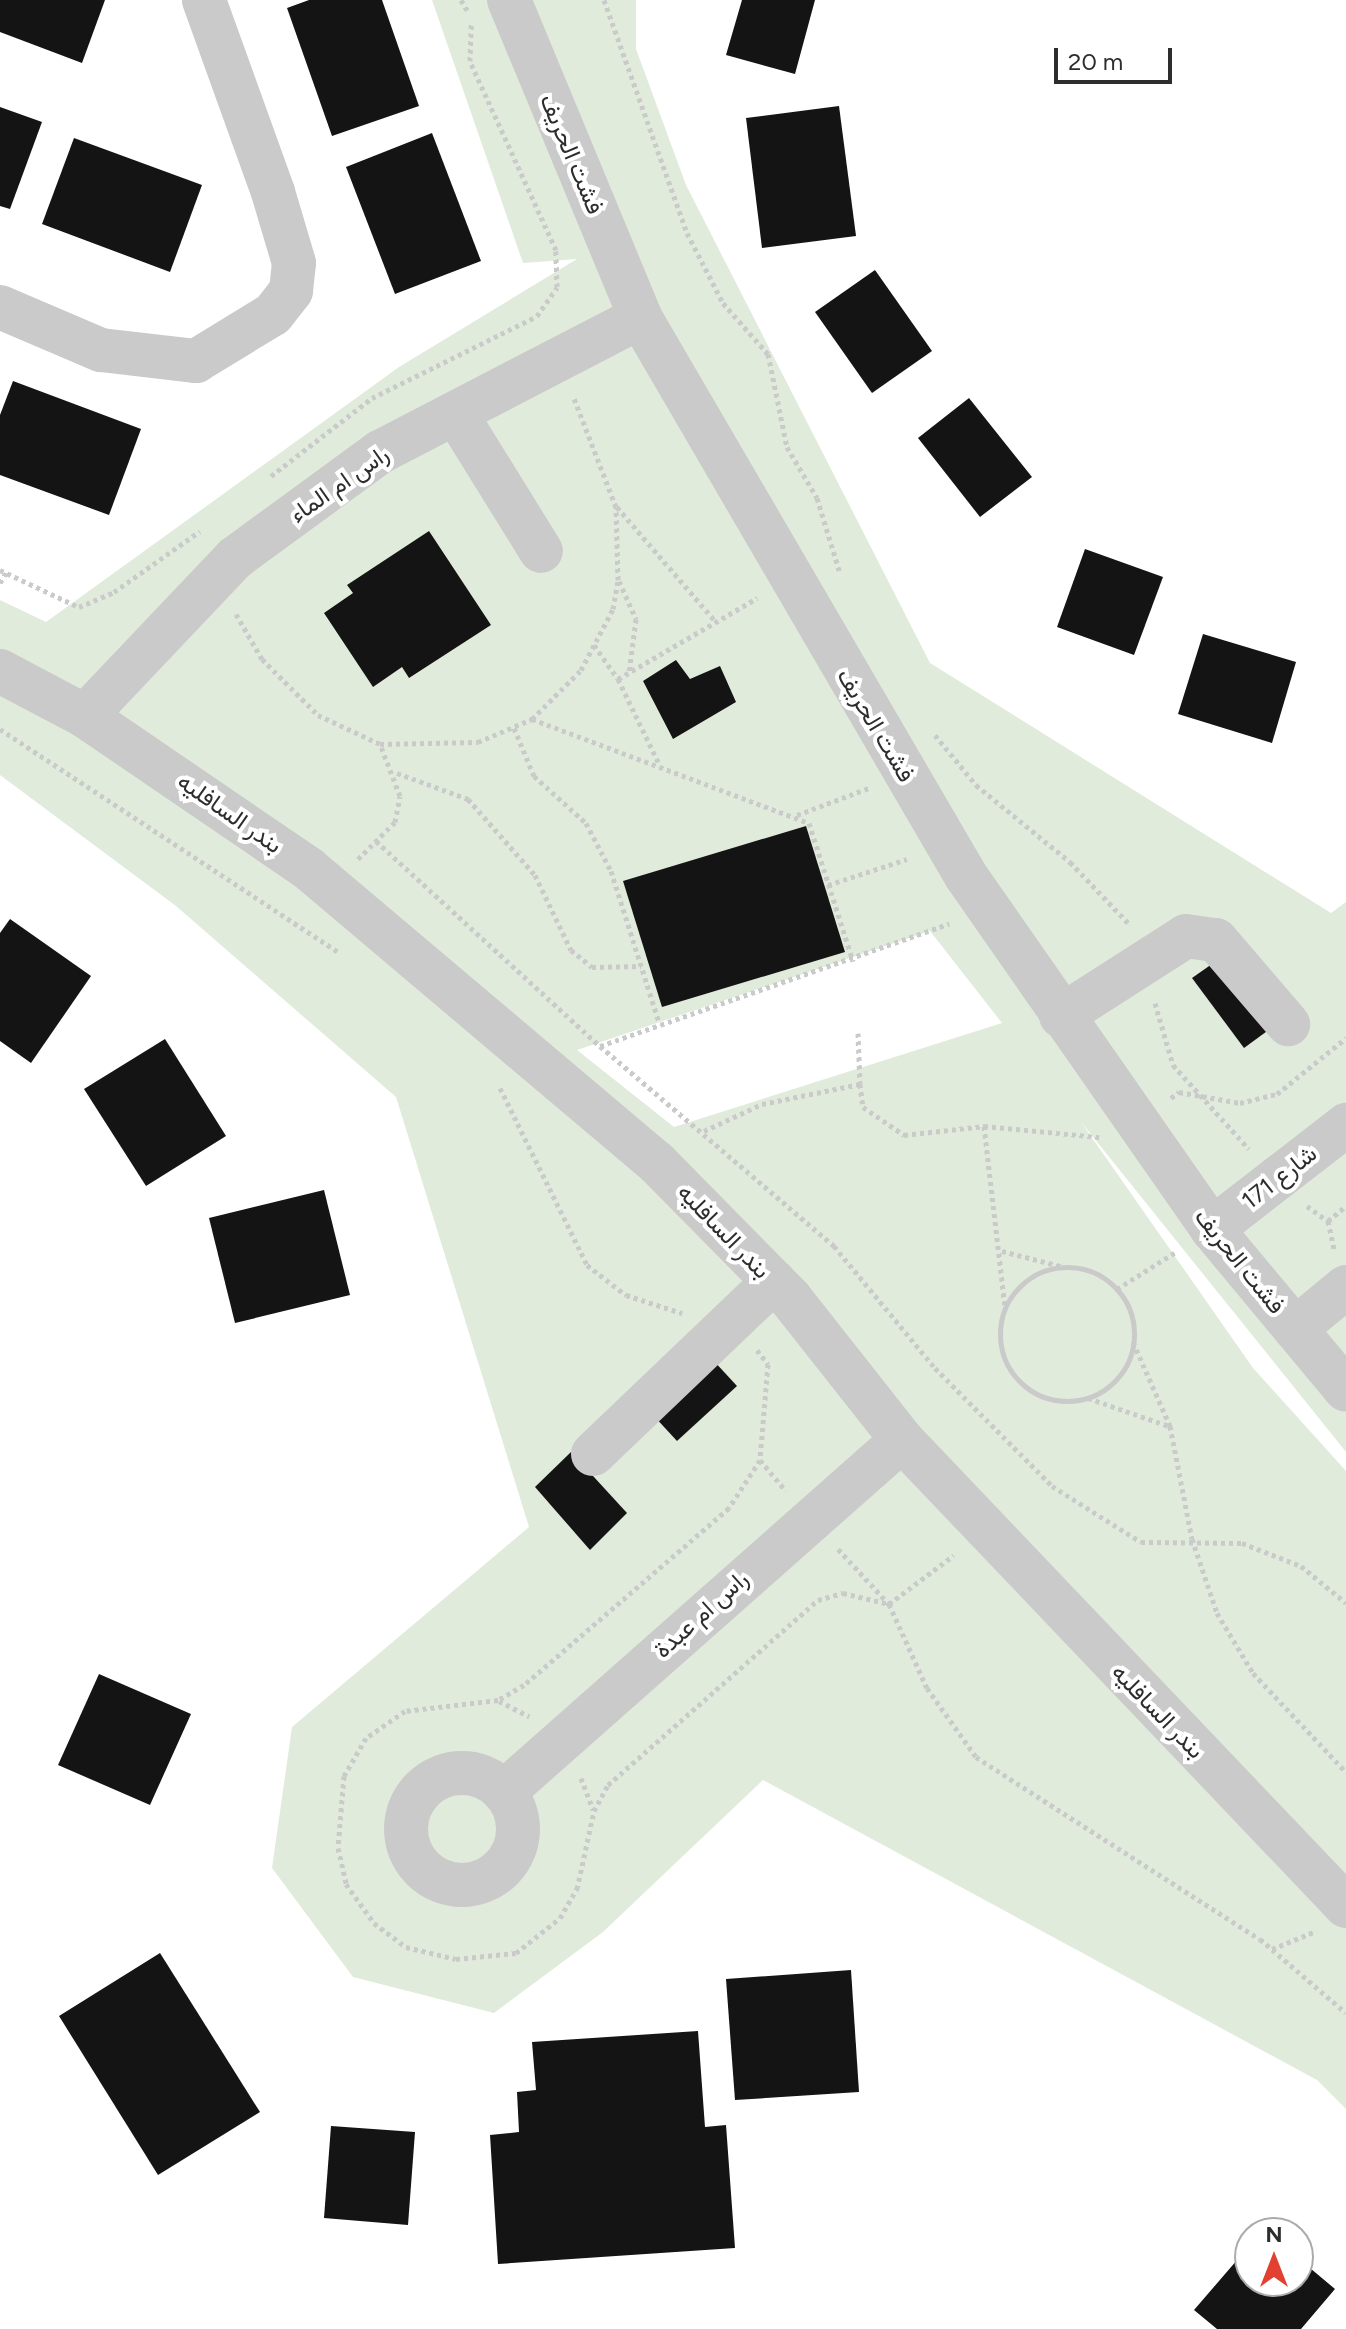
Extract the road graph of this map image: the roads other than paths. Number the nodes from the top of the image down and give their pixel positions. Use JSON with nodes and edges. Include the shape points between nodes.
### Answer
{"nodes":[{"id":1,"x":204,"y":0,"type":"edge"},
{"id":2,"x":509,"y":0,"type":"edge"},
{"id":3,"x":0,"y":307,"type":"edge"},
{"id":4,"x":640,"y":317,"type":"junction"},
{"id":5,"x":456,"y":414,"type":"junction"},
{"id":6,"x":541,"y":551,"type":"dead end"},
{"id":7,"x":0,"y":671,"type":"edge"},
{"id":8,"x":85,"y":716,"type":"junction"},
{"id":9,"x":1061,"y":1016,"type":"junction"},
{"id":10,"x":1288,"y":1024,"type":"dead end"},
{"id":11,"x":1346,"y":1125,"type":"edge"},
{"id":12,"x":1212,"y":1229,"type":"junction"},
{"id":13,"x":1341,"y":1274,"type":"edge"},
{"id":14,"x":774,"y":1281,"type":"junction"},
{"id":15,"x":1295,"y":1329,"type":"junction"},
{"id":16,"x":1346,"y":1390,"type":"edge"},
{"id":17,"x":902,"y":1440,"type":"junction"},
{"id":18,"x":593,"y":1454,"type":"dead end"},
{"id":19,"x":504,"y":1792,"type":"dead end"},
{"id":20,"x":1334,"y":1917,"type":"edge"}],
"edges":[{"from":1,"to":3,"type":"street","via":[[273,192],[294,263],[291,291],[273,314],[196,361],[101,350]]},
{"from":2,"to":4,"type":"street","name":"فشت الحريف"},
{"from":4,"to":5,"type":"street","name":"راس ام الماء"},
{"from":4,"to":9,"type":"street","name":"فشت الحريف","via":[[907,778]]},
{"from":5,"to":6,"type":"street"},
{"from":5,"to":8,"type":"street","name":"راس ام الماء","via":[[380,452],[215,579]]},
{"from":7,"to":8,"type":"street","name":"بندر السافليه"},
{"from":8,"to":14,"type":"street","name":"بندر السافليه","via":[[331,886],[613,1123]]},
{"from":9,"to":10,"type":"street","via":[[1186,936],[1216,940]]},
{"from":9,"to":12,"type":"street","name":"فشت الحريف"},
{"from":11,"to":12,"type":"street","name":"شارع 171"},
{"from":12,"to":15,"type":"street","name":"فشت الحريف"},
{"from":13,"to":15,"type":"street"},
{"from":14,"to":17,"type":"street","name":"بندر السافليه"},
{"from":14,"to":18,"type":"street"},
{"from":15,"to":16,"type":"street","name":"فشت الحريف"},
{"from":17,"to":19,"type":"street","name":"راس ام عبدة"},
{"from":17,"to":20,"type":"street","name":"بندر السافليه"}]}
